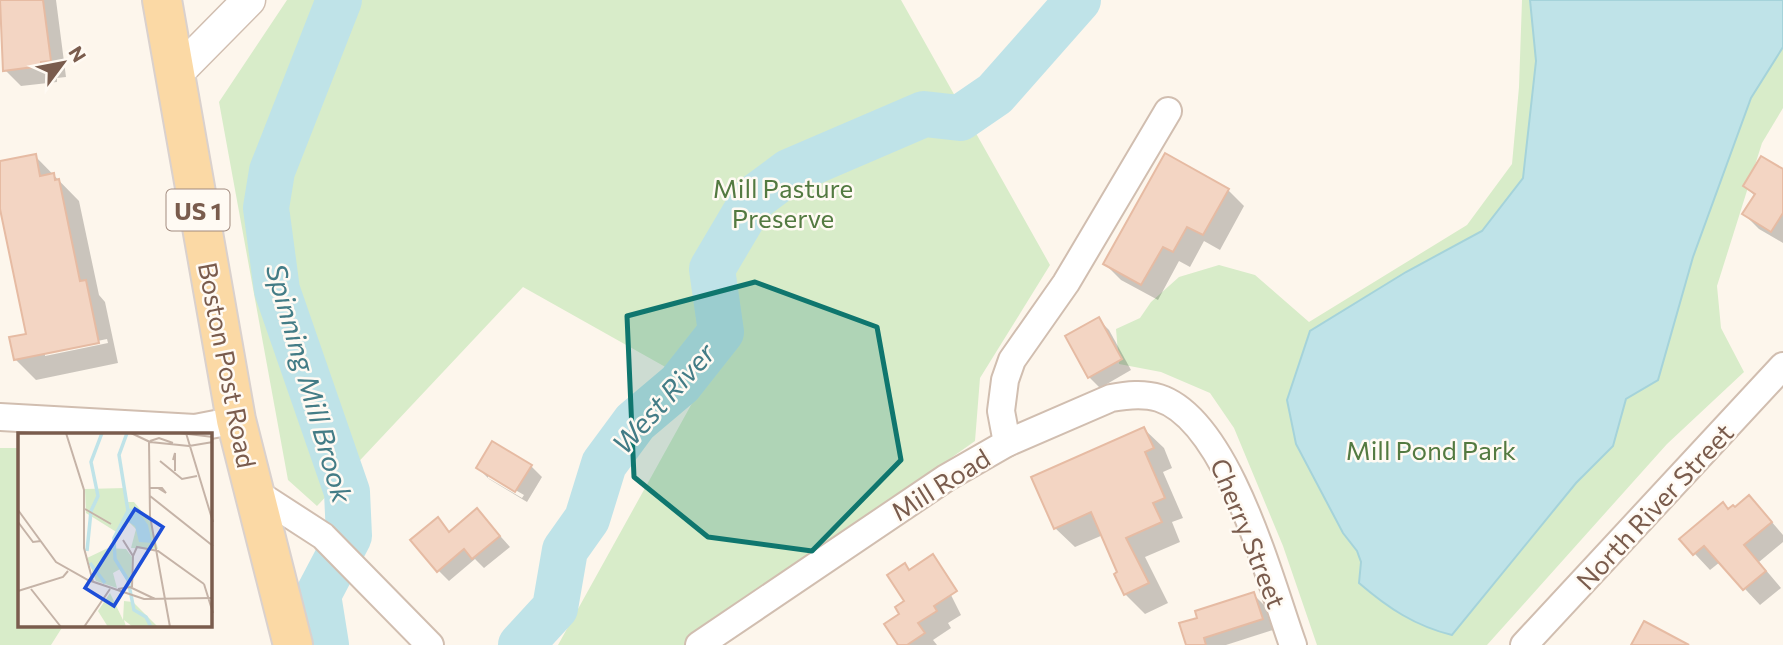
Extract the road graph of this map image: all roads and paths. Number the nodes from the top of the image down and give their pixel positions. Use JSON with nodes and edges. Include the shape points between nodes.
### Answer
{"nodes":[{"id":1,"x":162,"y":0,"type":"edge"},
{"id":2,"x":249,"y":0,"type":"edge"},
{"id":3,"x":174,"y":76,"type":"junction"},
{"id":4,"x":1168,"y":111,"type":"dead end"},
{"id":5,"x":1783,"y":366,"type":"edge"},
{"id":6,"x":0,"y":417,"type":"edge"},
{"id":7,"x":236,"y":420,"type":"junction"},
{"id":8,"x":1007,"y":443,"type":"junction"},
{"id":9,"x":252,"y":491,"type":"junction"},
{"id":10,"x":293,"y":645,"type":"edge"},
{"id":11,"x":430,"y":645,"type":"edge"},
{"id":12,"x":699,"y":645,"type":"edge"},
{"id":13,"x":1293,"y":645,"type":"edge"},
{"id":14,"x":1524,"y":645,"type":"edge"}],
"edges":[{"from":1,"to":3,"type":"main road","name":"Boston Post Road","number":"US 1"},
{"from":2,"to":3,"type":"street"},
{"from":3,"to":7,"type":"main road","name":"Boston Post Road","number":"US 1"},
{"from":4,"to":8,"type":"street","name":"Mill Road","via":[[1066,283],[1012,360],[1001,411]]},
{"from":5,"to":14,"type":"street","name":"North River Street"},
{"from":6,"to":7,"type":"street","via":[[195,428]]},
{"from":7,"to":9,"type":"main road","name":"Boston Post Road","number":"US 1"},
{"from":8,"to":12,"type":"street","name":"Mill Road","via":[[946,478]]},
{"from":8,"to":13,"type":"street","name":"Cherry Street","via":[[1128,395],[1158,398],[1184,412],[1205,434],[1244,508]]},
{"from":9,"to":10,"type":"main road","name":"Boston Post Road","number":"US 1"},
{"from":9,"to":11,"type":"street","via":[[323,536]]}]}
